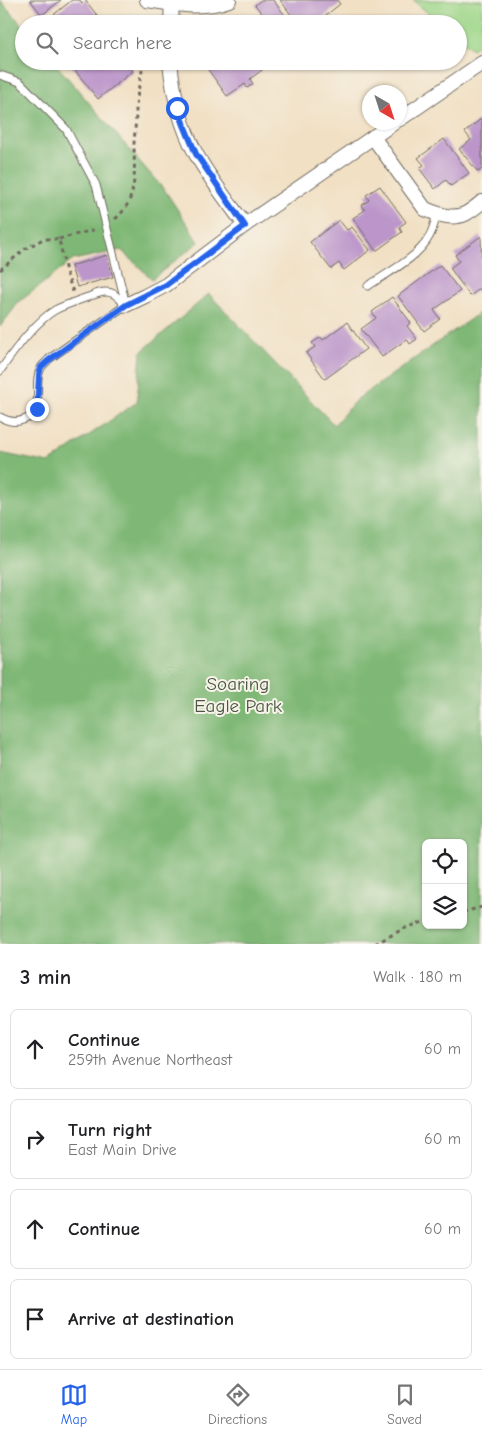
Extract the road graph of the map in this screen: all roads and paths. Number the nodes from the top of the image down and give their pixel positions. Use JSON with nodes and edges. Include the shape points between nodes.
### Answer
{"nodes":[{"id":1,"x":147,"y":0,"type":"edge"},
{"id":2,"x":229,"y":0,"type":"edge"},
{"id":3,"x":172,"y":2,"type":"edge"},
{"id":4,"x":171,"y":15,"type":"edge"},
{"id":5,"x":482,"y":63,"type":"edge"},
{"id":6,"x":143,"y":70,"type":"edge"},
{"id":7,"x":171,"y":70,"type":"edge"},
{"id":8,"x":0,"y":75,"type":"edge"},
{"id":9,"x":407,"y":114,"type":"edge"},
{"id":10,"x":384,"y":130,"type":"edge"},
{"id":11,"x":373,"y":138,"type":"junction"},
{"id":12,"x":482,"y":202,"type":"edge"},
{"id":13,"x":437,"y":214,"type":"junction"},
{"id":14,"x":245,"y":226,"type":"junction"},
{"id":15,"x":106,"y":227,"type":"junction"},
{"id":16,"x":59,"y":240,"type":"junction"},
{"id":17,"x":0,"y":270,"type":"edge"},
{"id":18,"x":368,"y":286,"type":"dead end"},
{"id":19,"x":76,"y":301,"type":"junction"},
{"id":20,"x":126,"y":305,"type":"junction"},
{"id":21,"x":0,"y":371,"type":"edge"},
{"id":22,"x":0,"y":417,"type":"edge"},
{"id":23,"x":482,"y":907,"type":"edge"},
{"id":24,"x":467,"y":911,"type":"edge"},
{"id":25,"x":422,"y":922,"type":"edge"},
{"id":26,"x":375,"y":944,"type":"edge"}],
"edges":[{"from":1,"to":3,"type":"street"},
{"from":2,"to":3,"type":"street","via":[[200,6]]},
{"from":3,"to":4,"type":"street"},
{"from":5,"to":9,"type":"street"},
{"from":6,"to":15,"type":"path","via":[[134,143],[135,179],[130,200],[121,214]]},
{"from":7,"to":14,"type":"street","via":[[177,108],[196,154]]},
{"from":8,"to":15,"type":"lane","via":[[20,82],[66,129],[96,185]]},
{"from":10,"to":11,"type":"street"},
{"from":11,"to":13,"type":"street","via":[[417,200],[425,209]]},
{"from":11,"to":14,"type":"street"},
{"from":12,"to":13,"type":"street","via":[[464,215]]},
{"from":13,"to":18,"type":"lane","via":[[430,237],[415,255]]},
{"from":14,"to":20,"type":"street","via":[[166,285]]},
{"from":15,"to":16,"type":"path"},
{"from":15,"to":20,"type":"lane"},
{"from":16,"to":17,"type":"path","via":[[43,239]]},
{"from":16,"to":19,"type":"path"},
{"from":19,"to":20,"type":"lane","via":[[108,292]]},
{"from":19,"to":21,"type":"lane","via":[[45,317]]},
{"from":20,"to":22,"type":"lane","via":[[41,367],[37,409],[33,415],[17,422]]},
{"from":23,"to":24,"type":"path"},
{"from":25,"to":26,"type":"path"}]}
